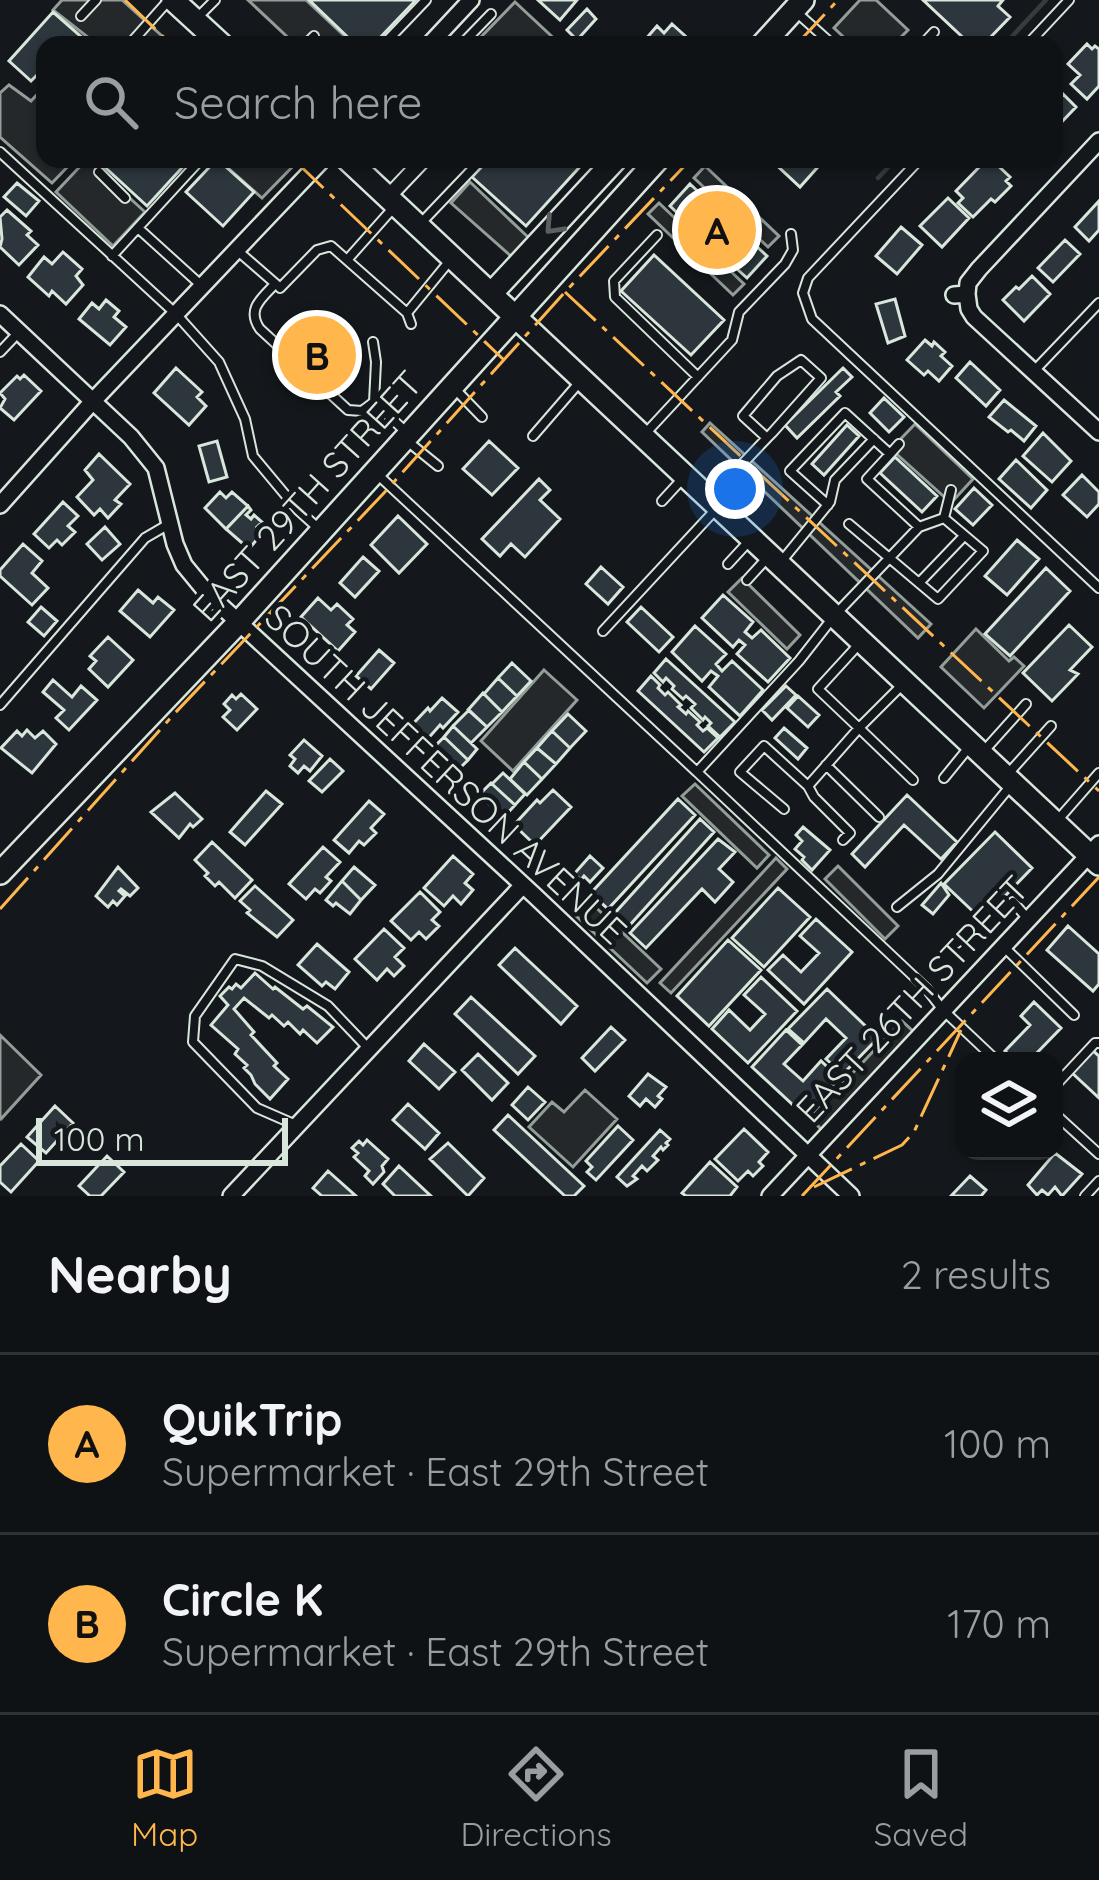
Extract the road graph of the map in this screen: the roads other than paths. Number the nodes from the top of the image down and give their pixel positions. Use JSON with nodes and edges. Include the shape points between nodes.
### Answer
{"nodes":[{"id":1,"x":96,"y":0,"type":"edge"},
{"id":2,"x":171,"y":0,"type":"edge"},
{"id":3,"x":214,"y":0,"type":"edge"},
{"id":4,"x":426,"y":0,"type":"edge"},
{"id":5,"x":1069,"y":0,"type":"edge"},
{"id":6,"x":462,"y":3,"type":"edge"},
{"id":7,"x":798,"y":5,"type":"edge"},
{"id":8,"x":490,"y":14,"type":"dead end"},
{"id":9,"x":81,"y":16,"type":"dead end"},
{"id":10,"x":195,"y":21,"type":"junction"},
{"id":11,"x":934,"y":32,"type":"dead end"},
{"id":12,"x":137,"y":36,"type":"edge"},
{"id":13,"x":212,"y":36,"type":"edge"},
{"id":14,"x":392,"y":36,"type":"edge"},
{"id":15,"x":436,"y":36,"type":"edge"},
{"id":16,"x":469,"y":36,"type":"edge"},
{"id":17,"x":770,"y":36,"type":"edge"},
{"id":18,"x":825,"y":36,"type":"edge"},
{"id":19,"x":930,"y":36,"type":"edge"},
{"id":20,"x":1035,"y":36,"type":"edge"},
{"id":21,"x":1099,"y":141,"type":"edge"},
{"id":22,"x":0,"y":152,"type":"edge"},
{"id":23,"x":193,"y":168,"type":"edge"},
{"id":24,"x":314,"y":168,"type":"edge"},
{"id":25,"x":356,"y":168,"type":"edge"},
{"id":26,"x":417,"y":168,"type":"edge"},
{"id":27,"x":474,"y":168,"type":"edge"},
{"id":28,"x":608,"y":168,"type":"edge"},
{"id":29,"x":650,"y":168,"type":"edge"},
{"id":30,"x":912,"y":168,"type":"edge"},
{"id":31,"x":99,"y":172,"type":"dead end"},
{"id":32,"x":125,"y":198,"type":"dead end"},
{"id":33,"x":390,"y":200,"type":"junction"},
{"id":34,"x":419,"y":226,"type":"junction"},
{"id":35,"x":138,"y":228,"type":"junction"},
{"id":36,"x":791,"y":234,"type":"dead end"},
{"id":37,"x":657,"y":235,"type":"dead end"},
{"id":38,"x":237,"y":250,"type":"junction"},
{"id":39,"x":112,"y":256,"type":"junction"},
{"id":40,"x":453,"y":257,"type":"junction"},
{"id":41,"x":347,"y":260,"type":"junction"},
{"id":42,"x":202,"y":286,"type":"junction"},
{"id":43,"x":280,"y":287,"type":"junction"},
{"id":44,"x":492,"y":293,"type":"junction"},
{"id":45,"x":1099,"y":303,"type":"edge"},
{"id":46,"x":407,"y":313,"type":"junction"},
{"id":47,"x":0,"y":314,"type":"edge"},
{"id":48,"x":176,"y":314,"type":"junction"},
{"id":49,"x":516,"y":316,"type":"junction"},
{"id":50,"x":411,"y":324,"type":"dead end"},
{"id":51,"x":19,"y":332,"type":"junction"},
{"id":52,"x":373,"y":342,"type":"dead end"},
{"id":53,"x":0,"y":352,"type":"edge"},
{"id":54,"x":1033,"y":372,"type":"junction"},
{"id":55,"x":698,"y":377,"type":"junction"},
{"id":56,"x":583,"y":378,"type":"junction"},
{"id":57,"x":452,"y":386,"type":"junction"},
{"id":58,"x":93,"y":401,"type":"junction"},
{"id":59,"x":374,"y":402,"type":"junction"},
{"id":60,"x":482,"y":417,"type":"dead end"},
{"id":61,"x":1099,"y":432,"type":"edge"},
{"id":62,"x":644,"y":435,"type":"junction"},
{"id":63,"x":406,"y":436,"type":"junction"},
{"id":64,"x":533,"y":436,"type":"dead end"},
{"id":65,"x":767,"y":438,"type":"junction"},
{"id":66,"x":874,"y":439,"type":"junction"},
{"id":67,"x":899,"y":444,"type":"dead end"},
{"id":68,"x":890,"y":454,"type":"junction"},
{"id":69,"x":438,"y":466,"type":"dead end"},
{"id":70,"x":374,"y":472,"type":"junction"},
{"id":71,"x":686,"y":475,"type":"junction"},
{"id":72,"x":951,"y":490,"type":"dead end"},
{"id":73,"x":662,"y":501,"type":"dead end"},
{"id":74,"x":714,"y":502,"type":"junction"},
{"id":75,"x":0,"y":505,"type":"edge"},
{"id":76,"x":828,"y":505,"type":"junction"},
{"id":77,"x":944,"y":518,"type":"junction"},
{"id":78,"x":171,"y":524,"type":"junction"},
{"id":79,"x":849,"y":524,"type":"dead end"},
{"id":80,"x":920,"y":527,"type":"junction"},
{"id":81,"x":321,"y":531,"type":"junction"},
{"id":82,"x":964,"y":536,"type":"junction"},
{"id":83,"x":752,"y":538,"type":"junction"},
{"id":84,"x":890,"y":558,"type":"junction"},
{"id":85,"x":775,"y":559,"type":"junction"},
{"id":86,"x":728,"y":564,"type":"dead end"},
{"id":87,"x":747,"y":580,"type":"dead end"},
{"id":88,"x":919,"y":583,"type":"junction"},
{"id":89,"x":1099,"y":588,"type":"edge"},
{"id":90,"x":835,"y":615,"type":"junction"},
{"id":91,"x":238,"y":622,"type":"junction"},
{"id":92,"x":603,"y":631,"type":"dead end"},
{"id":93,"x":862,"y":641,"type":"junction"},
{"id":94,"x":905,"y":682,"type":"junction"},
{"id":95,"x":1026,"y":704,"type":"dead end"},
{"id":96,"x":0,"y":705,"type":"edge"},
{"id":97,"x":1051,"y":726,"type":"dead end"},
{"id":98,"x":859,"y":728,"type":"junction"},
{"id":99,"x":977,"y":749,"type":"junction"},
{"id":100,"x":826,"y":765,"type":"junction"},
{"id":101,"x":697,"y":772,"type":"junction"},
{"id":102,"x":1099,"y":773,"type":"edge"},
{"id":103,"x":944,"y":778,"type":"dead end"},
{"id":104,"x":913,"y":780,"type":"dead end"},
{"id":105,"x":1009,"y":780,"type":"junction"},
{"id":106,"x":808,"y":786,"type":"junction"},
{"id":107,"x":784,"y":808,"type":"dead end"},
{"id":108,"x":879,"y":817,"type":"dead end"},
{"id":109,"x":1055,"y":823,"type":"junction"},
{"id":110,"x":843,"y":840,"type":"dead end"},
{"id":111,"x":1096,"y":854,"type":"edge"},
{"id":112,"x":0,"y":873,"type":"edge"},
{"id":113,"x":523,"y":885,"type":"junction"},
{"id":114,"x":897,"y":907,"type":"dead end"},
{"id":115,"x":1028,"y":919,"type":"junction"},
{"id":116,"x":957,"y":943,"type":"dead end"},
{"id":117,"x":1003,"y":946,"type":"junction"},
{"id":118,"x":943,"y":1010,"type":"junction"},
{"id":119,"x":1074,"y":1015,"type":"dead end"},
{"id":120,"x":1099,"y":1043,"type":"edge"},
{"id":121,"x":369,"y":1049,"type":"junction"},
{"id":122,"x":988,"y":1052,"type":"edge"},
{"id":123,"x":1063,"y":1077,"type":"edge"},
{"id":124,"x":1063,"y":1121,"type":"edge"},
{"id":125,"x":298,"y":1125,"type":"junction"},
{"id":126,"x":1099,"y":1154,"type":"edge"},
{"id":127,"x":807,"y":1155,"type":"junction"},
{"id":128,"x":1099,"y":1181,"type":"edge"},
{"id":129,"x":231,"y":1196,"type":"edge"},
{"id":130,"x":770,"y":1196,"type":"edge"},
{"id":131,"x":850,"y":1196,"type":"edge"},
{"id":132,"x":1085,"y":1196,"type":"edge"}],
"edges":[{"from":1,"to":9,"type":"lane"},
{"from":2,"to":10,"type":"street"},
{"from":2,"to":12,"type":"lane"},
{"from":3,"to":10,"type":"lane"},
{"from":4,"to":14,"type":"lane"},
{"from":5,"to":20,"type":"lane"},
{"from":6,"to":15,"type":"street"},
{"from":7,"to":17,"type":"street"},
{"from":7,"to":18,"type":"lane"},
{"from":8,"to":16,"type":"lane"},
{"from":10,"to":13,"type":"street"},
{"from":11,"to":19,"type":"lane"},
{"from":21,"to":54,"type":"street","via":[[960,294]]},
{"from":22,"to":39,"type":"lane"},
{"from":23,"to":35,"type":"lane"},
{"from":24,"to":38,"type":"street"},
{"from":25,"to":33,"type":"street"},
{"from":26,"to":33,"type":"lane"},
{"from":27,"to":34,"type":"lane"},
{"from":28,"to":44,"type":"street","one_way":true},
{"from":29,"to":49,"type":"street","name":"EAST 29TH STREET"},
{"from":30,"to":89,"type":"lane","via":[[808,278],[803,293],[812,319]]},
{"from":31,"to":32,"type":"lane"},
{"from":33,"to":34,"type":"street"},
{"from":33,"to":41,"type":"lane"},
{"from":34,"to":40,"type":"street"},
{"from":35,"to":39,"type":"lane"},
{"from":35,"to":42,"type":"lane"},
{"from":36,"to":55,"type":"lane","via":[[785,264]]},
{"from":37,"to":55,"type":"lane","via":[[614,280],[615,297]]},
{"from":38,"to":42,"type":"street"},
{"from":38,"to":43,"type":"lane"},
{"from":39,"to":48,"type":"lane"},
{"from":40,"to":44,"type":"street"},
{"from":40,"to":46,"type":"lane"},
{"from":41,"to":43,"type":"lane","via":[[331,246],[317,250]]},
{"from":41,"to":46,"type":"lane"},
{"from":42,"to":48,"type":"street"},
{"from":43,"to":59,"type":"lane","via":[[256,304],[260,329],[348,410]]},
{"from":44,"to":49,"type":"street"},
{"from":45,"to":54,"type":"lane"},
{"from":46,"to":50,"type":"lane"},
{"from":47,"to":51,"type":"street","name":"SOUTH JEFFERSON AVENUE"},
{"from":48,"to":58,"type":"street"},
{"from":48,"to":81,"type":"lane","via":[[219,362],[253,456]]},
{"from":49,"to":56,"type":"street"},
{"from":49,"to":57,"type":"street","name":"EAST 29TH STREET"},
{"from":51,"to":53,"type":"lane"},
{"from":51,"to":58,"type":"street","name":"SOUTH JEFFERSON AVENUE"},
{"from":52,"to":59,"type":"lane"},
{"from":54,"to":61,"type":"street"},
{"from":55,"to":62,"type":"lane"},
{"from":56,"to":62,"type":"street"},
{"from":56,"to":64,"type":"lane"},
{"from":57,"to":60,"type":"lane"},
{"from":57,"to":63,"type":"street","name":"EAST 29TH STREET"},
{"from":58,"to":75,"type":"street"},
{"from":58,"to":78,"type":"street","name":"SOUTH JEFFERSON AVENUE","via":[[156,467]]},
{"from":59,"to":63,"type":"lane"},
{"from":62,"to":71,"type":"street"},
{"from":63,"to":69,"type":"lane"},
{"from":63,"to":70,"type":"street","name":"EAST 29TH STREET"},
{"from":65,"to":65,"type":"lane","via":[[821,378],[801,359],[743,416]]},
{"from":65,"to":74,"type":"lane"},
{"from":66,"to":68,"type":"lane"},
{"from":66,"to":76,"type":"lane","via":[[835,481]]},
{"from":66,"to":76,"type":"lane","via":[[845,413],[790,471]]},
{"from":67,"to":68,"type":"lane"},
{"from":68,"to":80,"type":"lane","via":[[867,479]]},
{"from":70,"to":81,"type":"street","name":"EAST 29TH STREET"},
{"from":70,"to":101,"type":"lane"},
{"from":71,"to":73,"type":"lane"},
{"from":71,"to":74,"type":"street"},
{"from":72,"to":77,"type":"lane"},
{"from":74,"to":83,"type":"street"},
{"from":74,"to":92,"type":"lane"},
{"from":76,"to":85,"type":"lane"},
{"from":77,"to":80,"type":"lane"},
{"from":77,"to":82,"type":"lane"},
{"from":78,"to":91,"type":"street","name":"SOUTH JEFFERSON AVENUE","via":[[184,565]]},
{"from":78,"to":96,"type":"lane","via":[[145,538]]},
{"from":79,"to":84,"type":"lane"},
{"from":80,"to":84,"type":"lane"},
{"from":81,"to":91,"type":"street","name":"EAST 29TH STREET"},
{"from":82,"to":88,"type":"lane"},
{"from":82,"to":88,"type":"lane","via":[[982,551],[938,599]]},
{"from":83,"to":85,"type":"street"},
{"from":83,"to":86,"type":"lane"},
{"from":84,"to":88,"type":"lane"},
{"from":84,"to":90,"type":"lane"},
{"from":85,"to":87,"type":"lane"},
{"from":85,"to":90,"type":"street"},
{"from":90,"to":93,"type":"street"},
{"from":90,"to":101,"type":"lane"},
{"from":91,"to":112,"type":"street","name":"EAST 29TH STREET"},
{"from":91,"to":113,"type":"street","name":"SOUTH JEFFERSON AVENUE"},
{"from":93,"to":94,"type":"street"},
{"from":93,"to":98,"type":"lane","via":[[818,689]]},
{"from":94,"to":98,"type":"lane"},
{"from":94,"to":99,"type":"street"},
{"from":95,"to":99,"type":"lane"},
{"from":97,"to":105,"type":"lane"},
{"from":98,"to":100,"type":"lane"},
{"from":98,"to":104,"type":"lane"},
{"from":99,"to":103,"type":"lane"},
{"from":99,"to":105,"type":"street"},
{"from":100,"to":106,"type":"lane"},
{"from":100,"to":108,"type":"lane"},
{"from":101,"to":118,"type":"lane"},
{"from":102,"to":109,"type":"lane"},
{"from":105,"to":109,"type":"street"},
{"from":105,"to":114,"type":"lane","via":[[938,874]]},
{"from":106,"to":107,"type":"lane","via":[[764,746],[740,772]]},
{"from":106,"to":110,"type":"lane","via":[[850,833]]},
{"from":109,"to":111,"type":"street"},
{"from":111,"to":115,"type":"street","name":"EAST 26TH STREET"},
{"from":113,"to":121,"type":"street"},
{"from":113,"to":127,"type":"street","name":"SOUTH JEFFERSON AVENUE"},
{"from":115,"to":116,"type":"lane","via":[[1013,902],[984,932],[973,925]]},
{"from":115,"to":117,"type":"street","name":"EAST 26TH STREET"},
{"from":117,"to":118,"type":"street","name":"EAST 26TH STREET"},
{"from":117,"to":119,"type":"lane"},
{"from":118,"to":122,"type":"lane"},
{"from":118,"to":127,"type":"street","name":"EAST 26TH STREET"},
{"from":120,"to":123,"type":"lane"},
{"from":121,"to":125,"type":"street"},
{"from":121,"to":125,"type":"lane","via":[[328,1006],[235,959],[195,1016],[193,1042],[257,1108]]},
{"from":124,"to":126,"type":"lane"},
{"from":125,"to":129,"type":"street"},
{"from":127,"to":130,"type":"street","name":"EAST 26TH STREET"},
{"from":127,"to":131,"type":"street","name":"SOUTH JEFFERSON AVENUE"},
{"from":128,"to":132,"type":"lane"}]}
